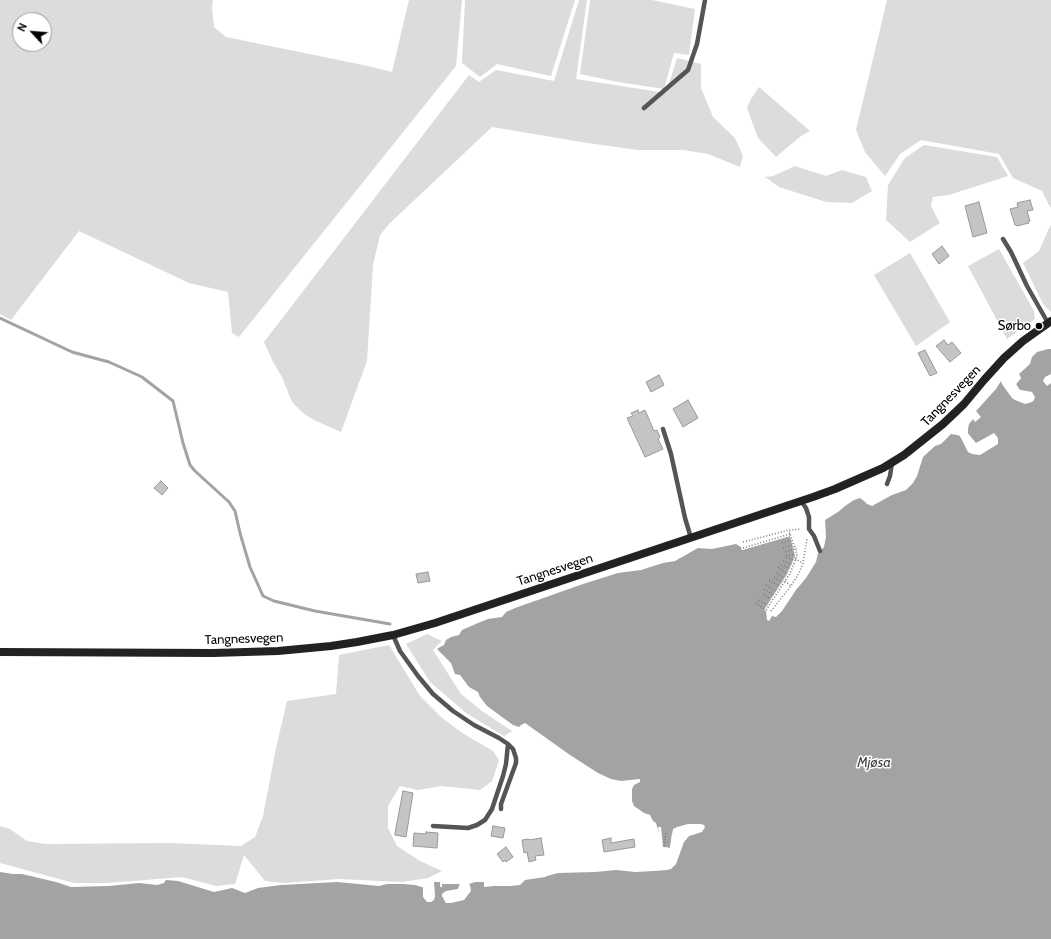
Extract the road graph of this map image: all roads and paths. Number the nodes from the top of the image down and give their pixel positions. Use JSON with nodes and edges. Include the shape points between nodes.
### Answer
{"nodes":[{"id":1,"x":704,"y":0,"type":"edge"},
{"id":2,"x":644,"y":108,"type":"dead end"},
{"id":3,"x":1003,"y":239,"type":"dead end"},
{"id":4,"x":1049,"y":322,"type":"edge"},
{"id":5,"x":663,"y":429,"type":"dead end"},
{"id":6,"x":892,"y":463,"type":"junction"},
{"id":7,"x":887,"y":484,"type":"dead end"},
{"id":8,"x":801,"y":501,"type":"junction"},
{"id":9,"x":809,"y":529,"type":"junction"},
{"id":10,"x":789,"y":530,"type":"junction"},
{"id":11,"x":790,"y":534,"type":"junction"},
{"id":12,"x":691,"y":538,"type":"junction"},
{"id":13,"x":791,"y":540,"type":"dead end"},
{"id":14,"x":743,"y":542,"type":"dead end"},
{"id":15,"x":782,"y":542,"type":"dead end"},
{"id":16,"x":792,"y":545,"type":"dead end"},
{"id":17,"x":743,"y":548,"type":"dead end"},
{"id":18,"x":783,"y":548,"type":"dead end"},
{"id":19,"x":794,"y":550,"type":"dead end"},
{"id":20,"x":820,"y":551,"type":"dead end"},
{"id":21,"x":785,"y":552,"type":"dead end"},
{"id":22,"x":795,"y":554,"type":"dead end"},
{"id":23,"x":783,"y":560,"type":"dead end"},
{"id":24,"x":794,"y":560,"type":"junction"},
{"id":25,"x":802,"y":563,"type":"junction"},
{"id":26,"x":792,"y":564,"type":"dead end"},
{"id":27,"x":781,"y":565,"type":"dead end"},
{"id":28,"x":778,"y":568,"type":"dead end"},
{"id":29,"x":790,"y":568,"type":"dead end"},
{"id":30,"x":777,"y":573,"type":"dead end"},
{"id":31,"x":787,"y":574,"type":"dead end"},
{"id":32,"x":774,"y":577,"type":"dead end"},
{"id":33,"x":784,"y":579,"type":"junction"},
{"id":34,"x":769,"y":580,"type":"dead end"},
{"id":35,"x":782,"y":582,"type":"dead end"},
{"id":36,"x":766,"y":585,"type":"dead end"},
{"id":37,"x":779,"y":586,"type":"dead end"},
{"id":38,"x":791,"y":586,"type":"junction"},
{"id":39,"x":764,"y":589,"type":"dead end"},
{"id":40,"x":776,"y":591,"type":"dead end"},
{"id":41,"x":763,"y":594,"type":"dead end"},
{"id":42,"x":773,"y":595,"type":"dead end"},
{"id":43,"x":759,"y":600,"type":"dead end"},
{"id":44,"x":770,"y":600,"type":"dead end"},
{"id":45,"x":756,"y":603,"type":"dead end"},
{"id":46,"x":767,"y":605,"type":"dead end"},
{"id":47,"x":771,"y":611,"type":"dead end"},
{"id":48,"x":393,"y":635,"type":"junction"},
{"id":49,"x":0,"y":652,"type":"edge"},
{"id":50,"x":508,"y":744,"type":"junction"},
{"id":51,"x":501,"y":809,"type":"dead end"},
{"id":52,"x":433,"y":826,"type":"dead end"},
{"id":53,"x":666,"y":834,"type":"dead end"},
{"id":54,"x":664,"y":846,"type":"dead end"}],
"edges":[{"from":1,"to":2,"type":"lane","via":[[696,44],[688,70]]},
{"from":3,"to":4,"type":"lane"},
{"from":4,"to":6,"type":"main road","name":"Tangnesvegen","via":[[1004,358],[943,424]]},
{"from":5,"to":12,"type":"lane"},
{"from":6,"to":7,"type":"lane"},
{"from":6,"to":8,"type":"main road","name":"Tangnesvegen","via":[[869,475]]},
{"from":8,"to":9,"type":"lane","via":[[809,517]]},
{"from":8,"to":12,"type":"main road","name":"Tangnesvegen"},
{"from":9,"to":10,"type":"path"},
{"from":9,"to":20,"type":"lane"},
{"from":9,"to":25,"type":"path"},
{"from":10,"to":11,"type":"path"},
{"from":10,"to":14,"type":"path"},
{"from":11,"to":17,"type":"path"},
{"from":11,"to":24,"type":"path","via":[[797,556]]},
{"from":12,"to":48,"type":"main road","name":"Tangnesvegen"},
{"from":13,"to":15,"type":"path"},
{"from":16,"to":18,"type":"path"},
{"from":19,"to":21,"type":"path"},
{"from":22,"to":24,"type":"path","via":[[786,557]]},
{"from":23,"to":26,"type":"path"},
{"from":24,"to":25,"type":"path"},
{"from":24,"to":33,"type":"path","via":[[790,573]]},
{"from":25,"to":38,"type":"path"},
{"from":27,"to":29,"type":"path"},
{"from":28,"to":31,"type":"path"},
{"from":30,"to":33,"type":"path"},
{"from":32,"to":35,"type":"path"},
{"from":33,"to":38,"type":"path"},
{"from":33,"to":45,"type":"path","via":[[765,609]]},
{"from":34,"to":37,"type":"path"},
{"from":36,"to":40,"type":"path"},
{"from":38,"to":47,"type":"path"},
{"from":39,"to":42,"type":"path"},
{"from":41,"to":44,"type":"path"},
{"from":43,"to":46,"type":"path"},
{"from":48,"to":49,"type":"main road","name":"Tangnesvegen","via":[[331,646],[278,651]]},
{"from":48,"to":50,"type":"lane","via":[[400,651],[433,694],[453,711]]},
{"from":50,"to":51,"type":"lane","via":[[513,749],[516,763]]},
{"from":50,"to":52,"type":"lane","via":[[503,776],[492,809],[485,820],[468,828]]},
{"from":53,"to":54,"type":"path"}]}
